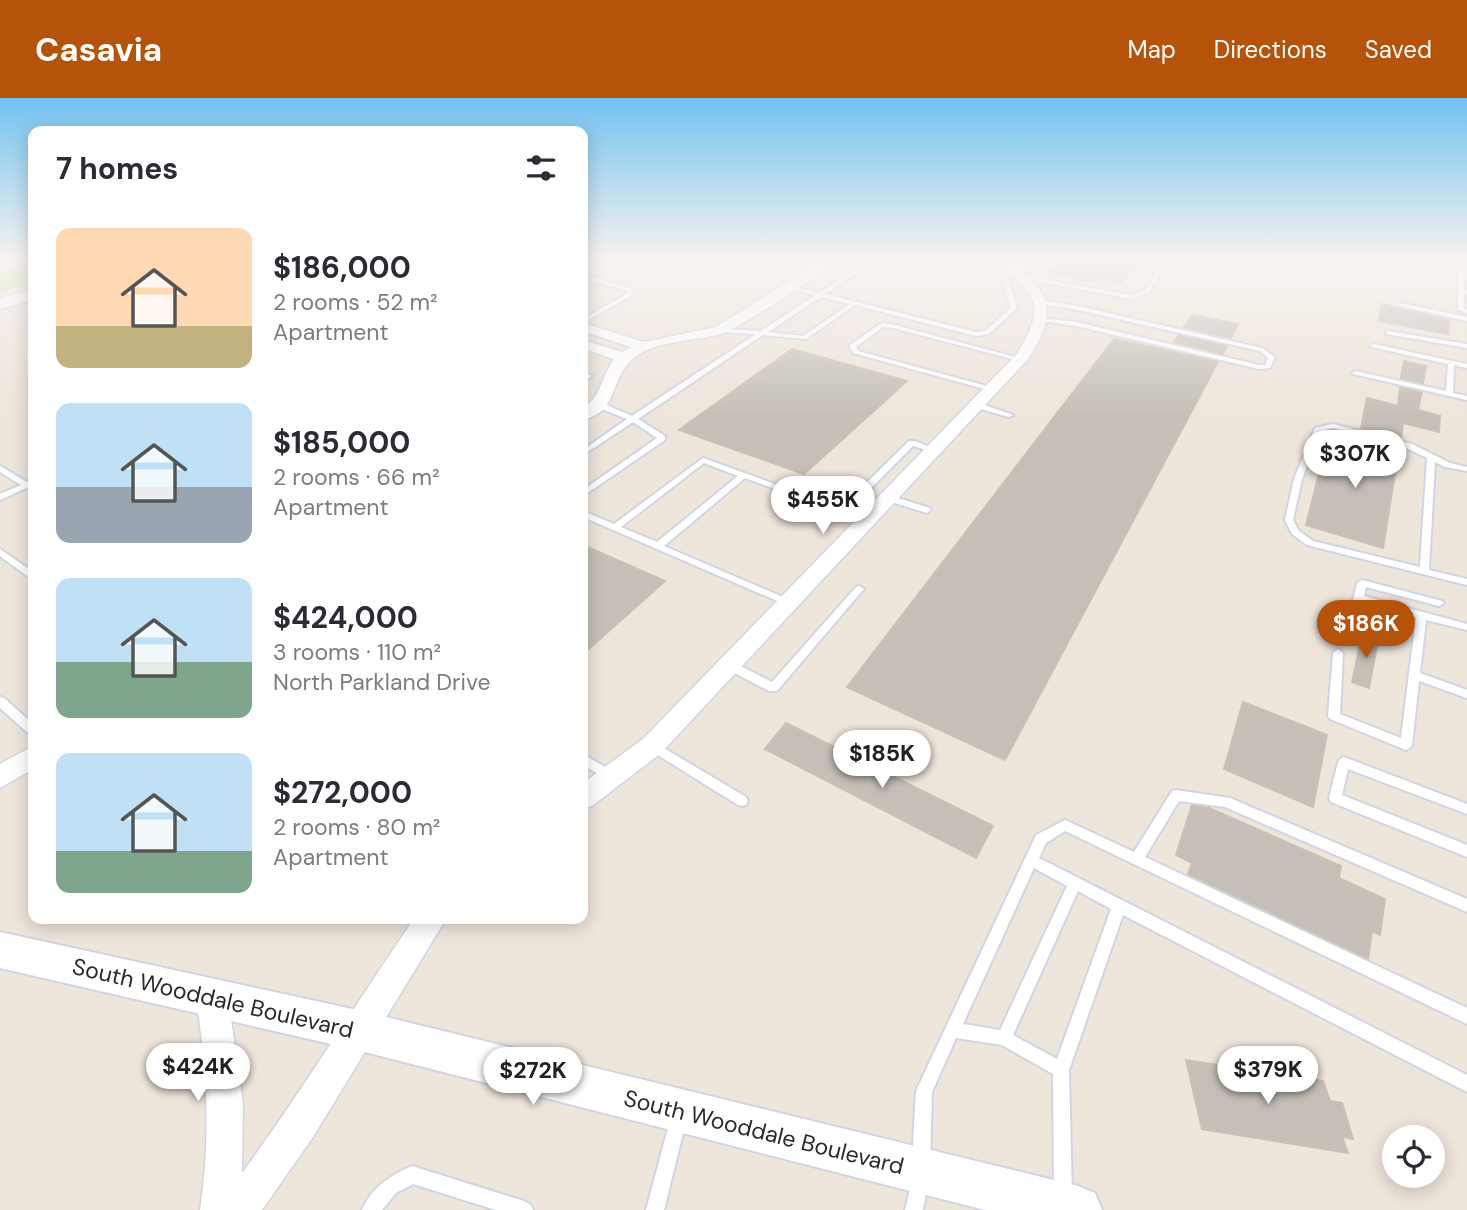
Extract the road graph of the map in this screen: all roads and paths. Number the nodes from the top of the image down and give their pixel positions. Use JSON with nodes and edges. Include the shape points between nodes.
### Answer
{"nodes":[{"id":1,"x":751,"y":311,"type":"edge"},
{"id":2,"x":796,"y":311,"type":"edge"},
{"id":3,"x":843,"y":311,"type":"edge"},
{"id":4,"x":886,"y":311,"type":"edge"},
{"id":5,"x":1010,"y":311,"type":"edge"},
{"id":6,"x":1042,"y":311,"type":"joint"},
{"id":7,"x":1090,"y":311,"type":"edge"},
{"id":8,"x":1429,"y":311,"type":"edge"},
{"id":9,"x":1467,"y":319,"type":"edge"},
{"id":10,"x":588,"y":329,"type":"edge"},
{"id":11,"x":720,"y":330,"type":"junction"},
{"id":12,"x":762,"y":333,"type":"junction"},
{"id":13,"x":1388,"y":333,"type":"dead end"},
{"id":14,"x":588,"y":346,"type":"edge"},
{"id":15,"x":642,"y":346,"type":"junction"},
{"id":16,"x":1373,"y":346,"type":"dead end"},
{"id":17,"x":1467,"y":346,"type":"edge"},
{"id":18,"x":623,"y":357,"type":"junction"},
{"id":19,"x":1020,"y":359,"type":"junction"},
{"id":20,"x":1451,"y":363,"type":"junction"},
{"id":21,"x":1467,"y":366,"type":"edge"},
{"id":22,"x":1355,"y":373,"type":"dead end"},
{"id":23,"x":992,"y":390,"type":"junction"},
{"id":24,"x":1449,"y":394,"type":"junction"},
{"id":25,"x":1467,"y":398,"type":"edge"},
{"id":26,"x":599,"y":405,"type":"junction"},
{"id":27,"x":976,"y":405,"type":"junction"},
{"id":28,"x":588,"y":412,"type":"edge"},
{"id":29,"x":1009,"y":415,"type":"dead end"},
{"id":30,"x":633,"y":419,"type":"junction"},
{"id":31,"x":588,"y":450,"type":"edge"},
{"id":32,"x":933,"y":450,"type":"junction"},
{"id":33,"x":1431,"y":457,"type":"junction"},
{"id":34,"x":0,"y":468,"type":"edge"},
{"id":35,"x":1467,"y":470,"type":"edge"},
{"id":36,"x":744,"y":475,"type":"junction"},
{"id":37,"x":28,"y":483,"type":"edge"},
{"id":38,"x":28,"y":485,"type":"edge"},
{"id":39,"x":588,"y":490,"type":"edge"},
{"id":40,"x":0,"y":496,"type":"edge"},
{"id":41,"x":888,"y":498,"type":"junction"},
{"id":42,"x":927,"y":510,"type":"dead end"},
{"id":43,"x":843,"y":511,"type":"junction"},
{"id":44,"x":588,"y":516,"type":"edge"},
{"id":45,"x":867,"y":520,"type":"junction"},
{"id":46,"x":615,"y":528,"type":"junction"},
{"id":47,"x":658,"y":547,"type":"junction"},
{"id":48,"x":0,"y":552,"type":"edge"},
{"id":49,"x":1425,"y":569,"type":"junction"},
{"id":50,"x":28,"y":572,"type":"edge"},
{"id":51,"x":1467,"y":582,"type":"edge"},
{"id":52,"x":859,"y":589,"type":"dead end"},
{"id":53,"x":1358,"y":598,"type":"junction"},
{"id":54,"x":789,"y":603,"type":"junction"},
{"id":55,"x":1439,"y":603,"type":"dead end"},
{"id":56,"x":1421,"y":615,"type":"junction"},
{"id":57,"x":1353,"y":621,"type":"dead end"},
{"id":58,"x":1467,"y":627,"type":"edge"},
{"id":59,"x":1338,"y":653,"type":"dead end"},
{"id":60,"x":729,"y":665,"type":"junction"},
{"id":61,"x":1414,"y":675,"type":"junction"},
{"id":62,"x":1467,"y":694,"type":"edge"},
{"id":63,"x":0,"y":701,"type":"edge"},
{"id":64,"x":28,"y":726,"type":"edge"},
{"id":65,"x":652,"y":746,"type":"junction"},
{"id":66,"x":28,"y":759,"type":"edge"},
{"id":67,"x":588,"y":762,"type":"edge"},
{"id":68,"x":0,"y":777,"type":"edge"},
{"id":69,"x":613,"y":777,"type":"junction"},
{"id":70,"x":588,"y":794,"type":"edge"},
{"id":71,"x":742,"y":801,"type":"dead end"},
{"id":72,"x":1467,"y":809,"type":"edge"},
{"id":73,"x":1467,"y":851,"type":"edge"},
{"id":74,"x":1031,"y":860,"type":"junction"},
{"id":75,"x":1136,"y":860,"type":"junction"},
{"id":76,"x":1075,"y":883,"type":"junction"},
{"id":77,"x":1119,"y":906,"type":"junction"},
{"id":78,"x":1467,"y":906,"type":"edge"},
{"id":79,"x":428,"y":924,"type":"edge"},
{"id":80,"x":0,"y":950,"type":"edge"},
{"id":81,"x":212,"y":997,"type":"junction"},
{"id":82,"x":1467,"y":1016,"type":"edge"},
{"id":83,"x":357,"y":1030,"type":"junction"},
{"id":84,"x":953,"y":1030,"type":"junction"},
{"id":85,"x":1003,"y":1038,"type":"junction"},
{"id":86,"x":1060,"y":1070,"type":"junction"},
{"id":87,"x":1467,"y":1084,"type":"edge"},
{"id":88,"x":680,"y":1111,"type":"junction"},
{"id":89,"x":917,"y":1191,"type":"edge"},
{"id":90,"x":1012,"y":1202,"type":"edge"},
{"id":91,"x":496,"y":1206,"type":"edge"},
{"id":92,"x":1071,"y":1208,"type":"edge"},
{"id":93,"x":219,"y":1210,"type":"edge"},
{"id":94,"x":239,"y":1210,"type":"edge"},
{"id":95,"x":371,"y":1210,"type":"edge"},
{"id":96,"x":524,"y":1210,"type":"edge"},
{"id":97,"x":655,"y":1210,"type":"edge"}],
"edges":[{"from":1,"to":11,"type":"street"},
{"from":2,"to":12,"type":"lane"},
{"from":3,"to":12,"type":"lane","via":[[804,338]]},
{"from":4,"to":5,"type":"lane","via":[[976,334],[987,333]]},
{"from":6,"to":7,"type":"lane","via":[[1259,367],[1268,367],[1272,357],[1262,350]]},
{"from":6,"to":19,"type":"street","via":[[1041,328]]},
{"from":8,"to":9,"type":"lane"},
{"from":10,"to":15,"type":"street"},
{"from":11,"to":12,"type":"lane"},
{"from":11,"to":15,"type":"street"},
{"from":12,"to":30,"type":"lane"},
{"from":13,"to":17,"type":"lane"},
{"from":14,"to":18,"type":"street"},
{"from":15,"to":18,"type":"street"},
{"from":16,"to":20,"type":"lane"},
{"from":18,"to":26,"type":"street"},
{"from":19,"to":23,"type":"street"},
{"from":19,"to":23,"type":"lane","via":[[882,325],[852,346],[855,352]]},
{"from":20,"to":21,"type":"lane"},
{"from":20,"to":24,"type":"lane"},
{"from":22,"to":24,"type":"lane"},
{"from":23,"to":27,"type":"street"},
{"from":24,"to":25,"type":"lane"},
{"from":26,"to":28,"type":"street"},
{"from":26,"to":30,"type":"lane"},
{"from":27,"to":29,"type":"lane"},
{"from":27,"to":32,"type":"street"},
{"from":30,"to":31,"type":"lane"},
{"from":30,"to":39,"type":"lane","via":[[662,438]]},
{"from":32,"to":41,"type":"street"},
{"from":32,"to":43,"type":"lane","via":[[912,443]]},
{"from":33,"to":35,"type":"lane"},
{"from":33,"to":49,"type":"lane"},
{"from":33,"to":49,"type":"lane","via":[[1409,446],[1333,426],[1318,430],[1298,479],[1289,520],[1295,532],[1310,543]]},
{"from":34,"to":37,"type":"lane"},
{"from":36,"to":43,"type":"lane"},
{"from":36,"to":46,"type":"lane","via":[[703,460]]},
{"from":36,"to":47,"type":"lane"},
{"from":38,"to":40,"type":"lane"},
{"from":41,"to":42,"type":"lane"},
{"from":41,"to":45,"type":"street"},
{"from":43,"to":45,"type":"lane"},
{"from":44,"to":46,"type":"lane"},
{"from":45,"to":54,"type":"street"},
{"from":46,"to":47,"type":"lane"},
{"from":47,"to":54,"type":"lane"},
{"from":48,"to":50,"type":"lane"},
{"from":49,"to":51,"type":"lane"},
{"from":52,"to":60,"type":"lane","via":[[773,688]]},
{"from":53,"to":55,"type":"lane","via":[[1362,583]]},
{"from":53,"to":56,"type":"lane"},
{"from":53,"to":57,"type":"lane"},
{"from":54,"to":60,"type":"street"},
{"from":56,"to":58,"type":"lane"},
{"from":56,"to":61,"type":"lane"},
{"from":59,"to":61,"type":"lane","via":[[1334,716],[1406,745]]},
{"from":60,"to":65,"type":"street"},
{"from":61,"to":62,"type":"lane"},
{"from":63,"to":64,"type":"lane"},
{"from":65,"to":69,"type":"street"},
{"from":65,"to":71,"type":"lane"},
{"from":66,"to":68,"type":"street"},
{"from":67,"to":69,"type":"lane"},
{"from":69,"to":70,"type":"street"},
{"from":72,"to":73,"type":"lane","via":[[1344,762],[1335,798]]},
{"from":74,"to":75,"type":"lane","via":[[1041,839],[1065,825]]},
{"from":74,"to":76,"type":"lane"},
{"from":74,"to":84,"type":"lane"},
{"from":75,"to":78,"type":"lane","via":[[1176,794],[1226,802]]},
{"from":75,"to":82,"type":"lane"},
{"from":76,"to":77,"type":"lane"},
{"from":76,"to":85,"type":"lane"},
{"from":77,"to":86,"type":"lane"},
{"from":77,"to":87,"type":"lane"},
{"from":79,"to":83,"type":"street"},
{"from":80,"to":81,"type":"street","name":"South Wooddale Boulevard"},
{"from":81,"to":83,"type":"street","name":"South Wooddale Boulevard"},
{"from":81,"to":93,"type":"street","via":[[226,1072],[226,1171]]},
{"from":83,"to":88,"type":"street","name":"South Wooddale Boulevard"},
{"from":83,"to":94,"type":"street","via":[[300,1124]]},
{"from":84,"to":85,"type":"lane"},
{"from":84,"to":89,"type":"lane","via":[[924,1091]]},
{"from":85,"to":86,"type":"lane"},
{"from":86,"to":92,"type":"lane"},
{"from":88,"to":89,"type":"street","name":"South Wooddale Boulevard"},
{"from":88,"to":97,"type":"lane"},
{"from":89,"to":90,"type":"street","name":"South Wooddale Boulevard"},
{"from":90,"to":92,"type":"street","name":"South Wooddale Boulevard"},
{"from":91,"to":95,"type":"lane","via":[[412,1175],[390,1188]]},
{"from":91,"to":96,"type":"lane"}]}
